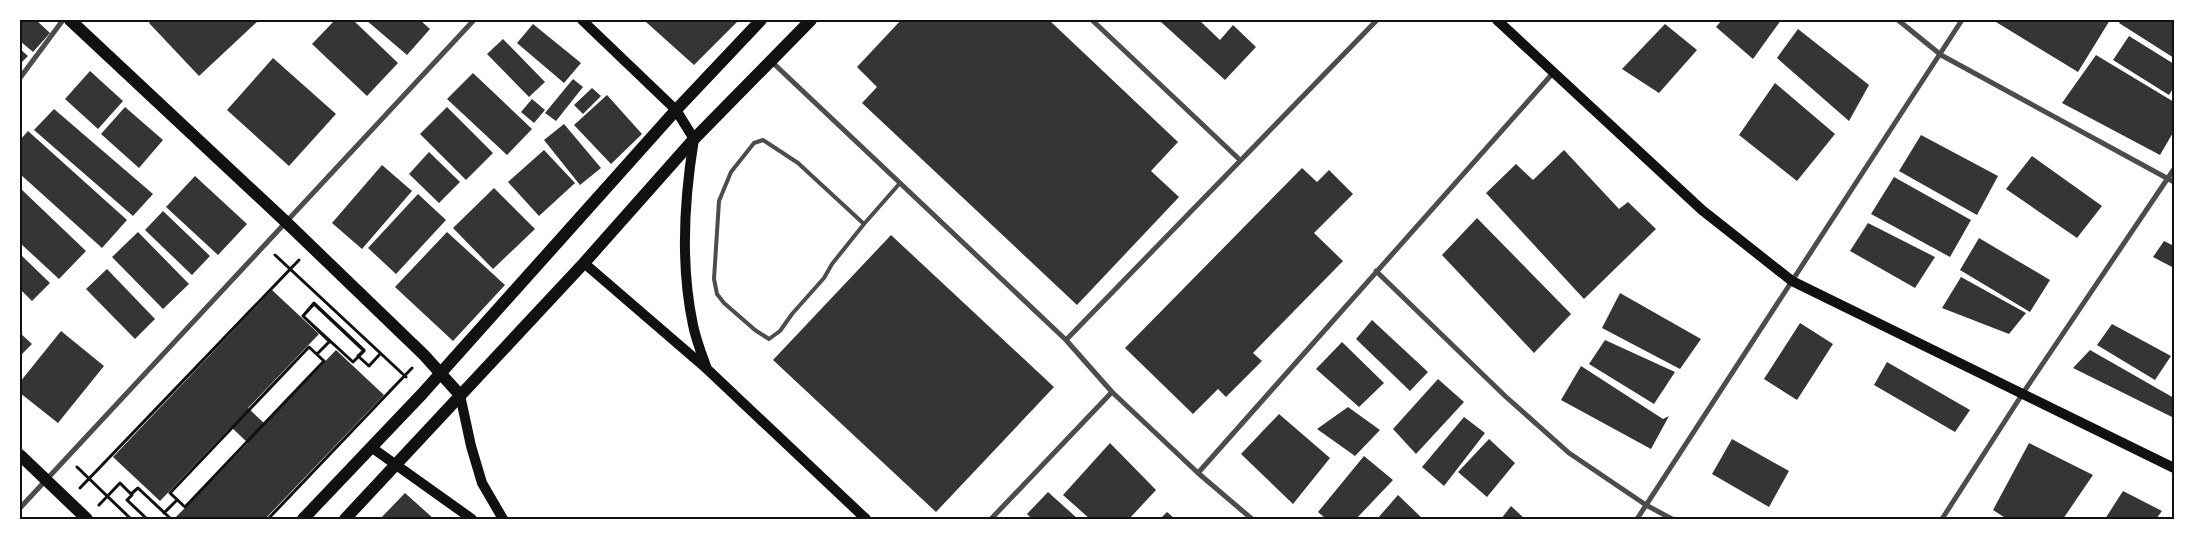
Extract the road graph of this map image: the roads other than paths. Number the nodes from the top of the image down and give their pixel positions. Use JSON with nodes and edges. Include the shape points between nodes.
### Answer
{"nodes":[{"id":1,"x":63,"y":20,"type":"edge"},
{"id":2,"x":70,"y":20,"type":"edge"},
{"id":3,"x":474,"y":20,"type":"edge"},
{"id":4,"x":582,"y":20,"type":"edge"},
{"id":5,"x":761,"y":20,"type":"edge"},
{"id":6,"x":811,"y":20,"type":"edge"},
{"id":7,"x":1092,"y":20,"type":"edge"},
{"id":8,"x":1377,"y":20,"type":"edge"},
{"id":9,"x":1497,"y":20,"type":"edge"},
{"id":10,"x":1898,"y":20,"type":"edge"},
{"id":11,"x":1962,"y":20,"type":"edge"},
{"id":12,"x":1941,"y":55,"type":"junction"},
{"id":13,"x":772,"y":61,"type":"junction"},
{"id":14,"x":1553,"y":73,"type":"junction"},
{"id":15,"x":20,"y":78,"type":"edge"},
{"id":16,"x":676,"y":110,"type":"junction"},
{"id":17,"x":694,"y":139,"type":"junction"},
{"id":18,"x":1240,"y":160,"type":"junction"},
{"id":19,"x":2174,"y":169,"type":"edge"},
{"id":20,"x":2167,"y":179,"type":"junction"},
{"id":21,"x":2174,"y":182,"type":"edge"},
{"id":22,"x":900,"y":183,"type":"junction"},
{"id":23,"x":286,"y":222,"type":"junction"},
{"id":24,"x":864,"y":224,"type":"junction"},
{"id":25,"x":584,"y":263,"type":"junction"},
{"id":26,"x":1376,"y":271,"type":"junction"},
{"id":27,"x":1792,"y":281,"type":"junction"},
{"id":28,"x":1066,"y":340,"type":"junction"},
{"id":29,"x":707,"y":369,"type":"junction"},
{"id":30,"x":440,"y":372,"type":"junction"},
{"id":31,"x":1112,"y":392,"type":"junction"},
{"id":32,"x":2023,"y":393,"type":"junction"},
{"id":33,"x":460,"y":395,"type":"junction"},
{"id":34,"x":370,"y":447,"type":"junction"},
{"id":35,"x":20,"y":455,"type":"edge"},
{"id":36,"x":396,"y":465,"type":"junction"},
{"id":37,"x":2174,"y":468,"type":"edge"},
{"id":38,"x":1198,"y":473,"type":"junction"},
{"id":39,"x":46,"y":479,"type":"junction"},
{"id":40,"x":1646,"y":505,"type":"junction"},
{"id":41,"x":20,"y":508,"type":"edge"},
{"id":42,"x":87,"y":519,"type":"edge"},
{"id":43,"x":303,"y":519,"type":"edge"},
{"id":44,"x":344,"y":519,"type":"edge"},
{"id":45,"x":472,"y":519,"type":"edge"},
{"id":46,"x":503,"y":519,"type":"edge"},
{"id":47,"x":866,"y":519,"type":"edge"},
{"id":48,"x":990,"y":519,"type":"edge"},
{"id":49,"x":1252,"y":519,"type":"edge"},
{"id":50,"x":1637,"y":519,"type":"edge"},
{"id":51,"x":1672,"y":519,"type":"edge"},
{"id":52,"x":1942,"y":519,"type":"edge"}],
"edges":[{"from":1,"to":15,"type":"street"},
{"from":2,"to":23,"type":"main road"},
{"from":3,"to":23,"type":"street"},
{"from":4,"to":16,"type":"main road"},
{"from":5,"to":16,"type":"main road"},
{"from":6,"to":13,"type":"main road"},
{"from":7,"to":18,"type":"street"},
{"from":8,"to":18,"type":"street"},
{"from":9,"to":14,"type":"main road"},
{"from":10,"to":12,"type":"street"},
{"from":11,"to":12,"type":"street"},
{"from":12,"to":20,"type":"street"},
{"from":12,"to":27,"type":"street"},
{"from":13,"to":17,"type":"main road"},
{"from":13,"to":22,"type":"street"},
{"from":14,"to":26,"type":"street"},
{"from":14,"to":27,"type":"main road","via":[[1702,210]]},
{"from":16,"to":17,"type":"main road"},
{"from":16,"to":30,"type":"main road"},
{"from":17,"to":25,"type":"main road"},
{"from":17,"to":29,"type":"main road","via":[[687,178],[686,276],[693,327]]},
{"from":18,"to":28,"type":"street"},
{"from":19,"to":20,"type":"street"},
{"from":20,"to":21,"type":"street"},
{"from":20,"to":32,"type":"street"},
{"from":22,"to":24,"type":"lane"},
{"from":22,"to":28,"type":"street"},
{"from":23,"to":30,"type":"main road"},
{"from":23,"to":39,"type":"street"},
{"from":24,"to":24,"type":"lane","via":[[798,163],[763,140],[754,144],[730,172],[719,201],[714,279],[717,294],[755,330],[770,338],[780,331],[824,278]]},
{"from":25,"to":29,"type":"main road"},
{"from":25,"to":33,"type":"main road"},
{"from":26,"to":38,"type":"street"},
{"from":26,"to":40,"type":"street","via":[[1569,453]]},
{"from":27,"to":32,"type":"main road"},
{"from":27,"to":40,"type":"street"},
{"from":28,"to":31,"type":"street"},
{"from":29,"to":47,"type":"main road"},
{"from":30,"to":33,"type":"main road"},
{"from":30,"to":34,"type":"main road"},
{"from":31,"to":38,"type":"street"},
{"from":31,"to":48,"type":"street"},
{"from":32,"to":37,"type":"main road"},
{"from":32,"to":52,"type":"street"},
{"from":33,"to":36,"type":"main road"},
{"from":33,"to":46,"type":"main road","via":[[482,484]]},
{"from":34,"to":36,"type":"main road"},
{"from":34,"to":43,"type":"main road"},
{"from":35,"to":39,"type":"main road"},
{"from":36,"to":44,"type":"main road"},
{"from":36,"to":45,"type":"main road"},
{"from":38,"to":49,"type":"street"},
{"from":39,"to":41,"type":"street"},
{"from":39,"to":42,"type":"main road"},
{"from":40,"to":50,"type":"street"},
{"from":40,"to":51,"type":"street"}]}
